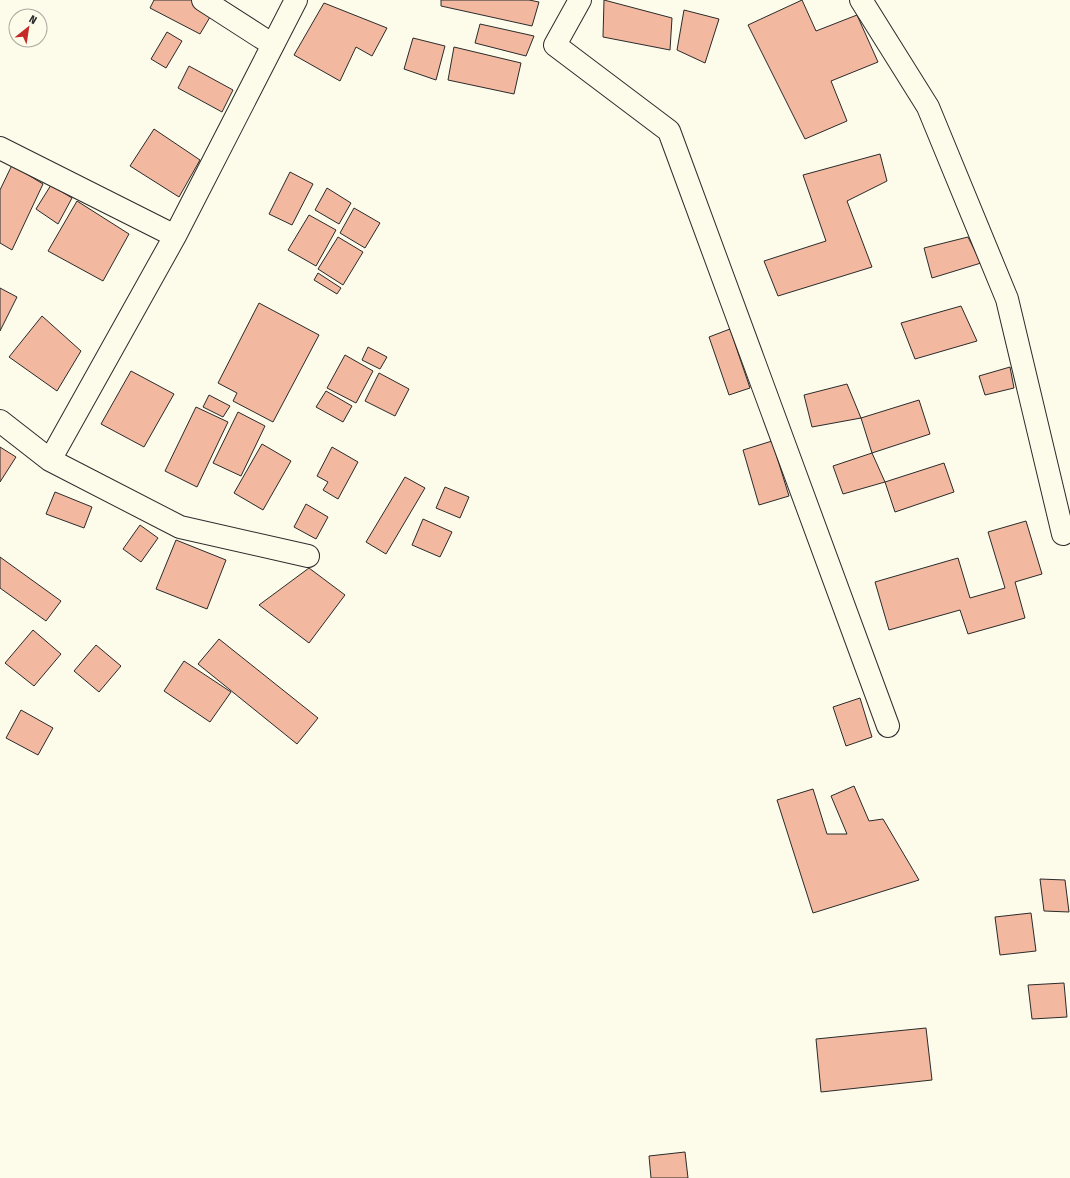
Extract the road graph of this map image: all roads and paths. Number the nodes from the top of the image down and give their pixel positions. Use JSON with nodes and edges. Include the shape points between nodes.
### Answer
{"nodes":[{"id":1,"x":204,"y":0,"type":"edge"},
{"id":2,"x":296,"y":0,"type":"edge"},
{"id":3,"x":580,"y":0,"type":"edge"},
{"id":4,"x":861,"y":0,"type":"edge"},
{"id":5,"x":273,"y":45,"type":"junction"},
{"id":6,"x":0,"y":148,"type":"edge"},
{"id":7,"x":175,"y":236,"type":"junction"},
{"id":8,"x":0,"y":420,"type":"edge"},
{"id":9,"x":50,"y":460,"type":"junction"},
{"id":10,"x":1063,"y":534,"type":"dead end"},
{"id":11,"x":308,"y":556,"type":"dead end"},
{"id":12,"x":888,"y":726,"type":"dead end"}],
"edges":[{"from":1,"to":5,"type":"street"},
{"from":2,"to":5,"type":"street"},
{"from":3,"to":12,"type":"street","via":[[555,45],[669,131]]},
{"from":4,"to":10,"type":"street","via":[[928,107],[1007,299]]},
{"from":5,"to":7,"type":"street"},
{"from":6,"to":7,"type":"street"},
{"from":7,"to":9,"type":"street"},
{"from":8,"to":9,"type":"street"},
{"from":9,"to":11,"type":"street","via":[[180,527]]}]}
